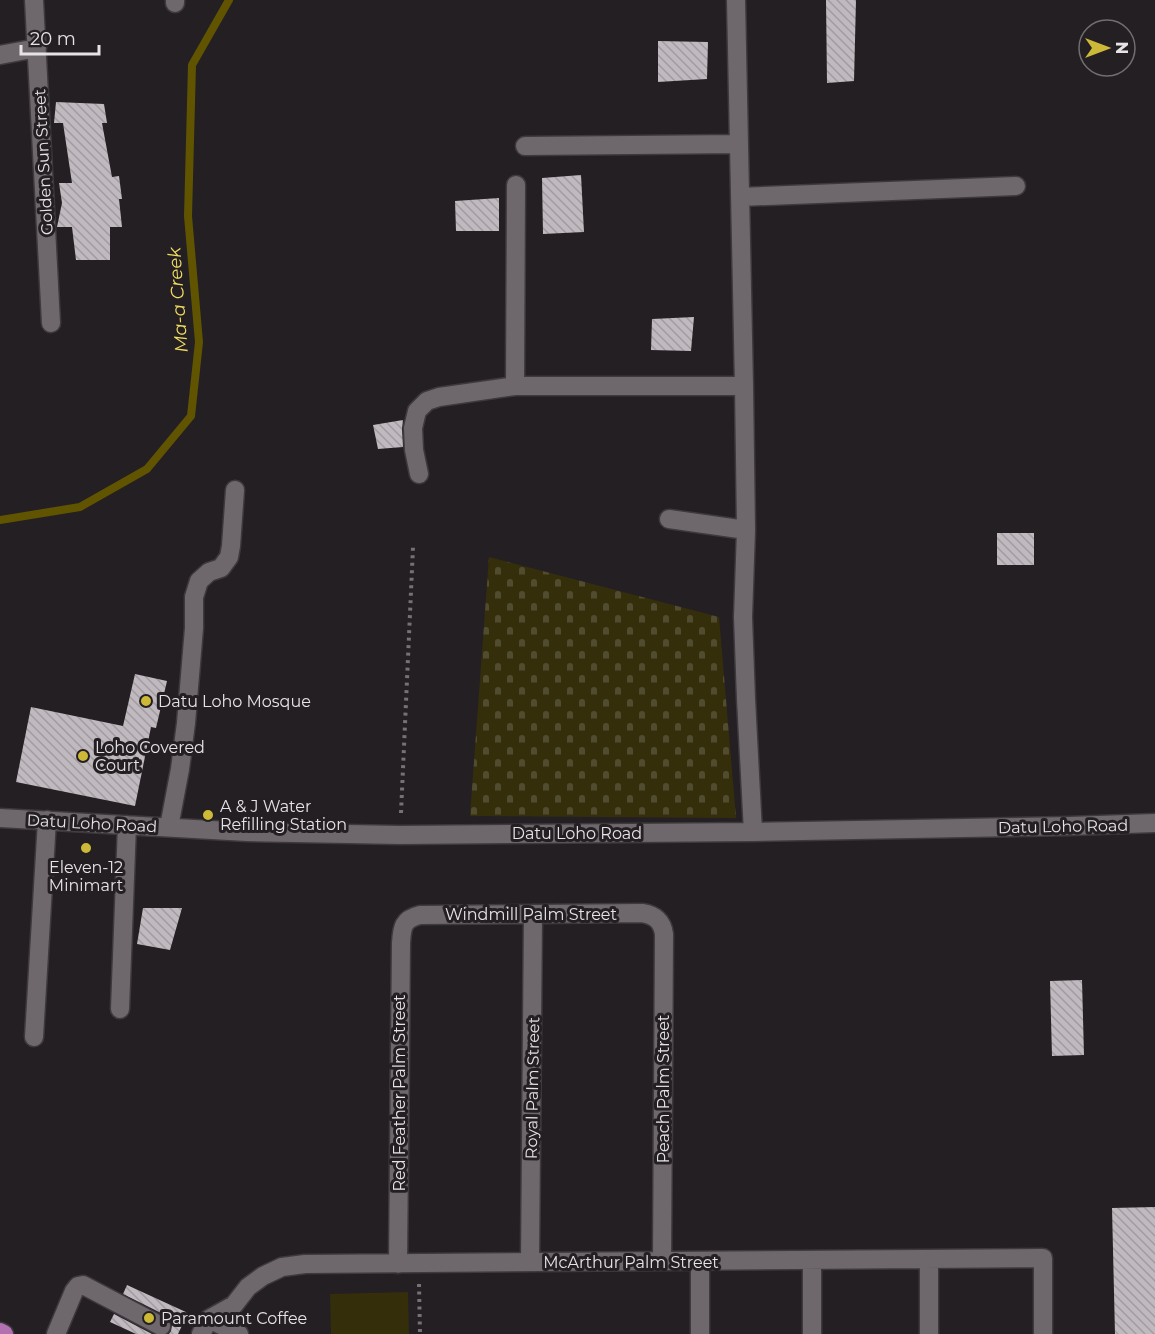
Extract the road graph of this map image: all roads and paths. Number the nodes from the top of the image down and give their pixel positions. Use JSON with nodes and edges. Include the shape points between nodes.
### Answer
{"nodes":[{"id":1,"x":34,"y":0,"type":"edge"},
{"id":2,"x":736,"y":0,"type":"edge"},
{"id":3,"x":37,"y":48,"type":"junction"},
{"id":4,"x":0,"y":55,"type":"edge"},
{"id":5,"x":738,"y":144,"type":"junction"},
{"id":6,"x":525,"y":146,"type":"dead end"},
{"id":7,"x":516,"y":185,"type":"dead end"},
{"id":8,"x":1016,"y":186,"type":"dead end"},
{"id":9,"x":740,"y":197,"type":"junction"},
{"id":10,"x":51,"y":323,"type":"dead end"},
{"id":11,"x":515,"y":386,"type":"junction"},
{"id":12,"x":744,"y":386,"type":"junction"},
{"id":13,"x":419,"y":474,"type":"dead end"},
{"id":14,"x":235,"y":490,"type":"dead end"},
{"id":15,"x":669,"y":519,"type":"dead end"},
{"id":16,"x":746,"y":530,"type":"junction"},
{"id":17,"x":413,"y":547,"type":"dead end"},
{"id":18,"x":0,"y":818,"type":"edge"},
{"id":19,"x":47,"y":820,"type":"junction"},
{"id":20,"x":1155,"y":824,"type":"edge"},
{"id":21,"x":127,"y":825,"type":"junction"},
{"id":22,"x":169,"y":827,"type":"junction"},
{"id":23,"x":753,"y":832,"type":"junction"},
{"id":24,"x":400,"y":835,"type":"junction"},
{"id":25,"x":533,"y":914,"type":"junction"},
{"id":26,"x":657,"y":919,"type":"joint"},
{"id":27,"x":405,"y":922,"type":"joint"},
{"id":28,"x":120,"y":1009,"type":"dead end"},
{"id":29,"x":34,"y":1037,"type":"dead end"},
{"id":30,"x":930,"y":1259,"type":"junction"},
{"id":31,"x":812,"y":1260,"type":"junction"},
{"id":32,"x":700,"y":1261,"type":"junction"},
{"id":33,"x":530,"y":1262,"type":"junction"},
{"id":34,"x":663,"y":1262,"type":"junction"},
{"id":35,"x":419,"y":1263,"type":"junction"},
{"id":36,"x":398,"y":1264,"type":"junction"},
{"id":37,"x":234,"y":1305,"type":"junction"},
{"id":38,"x":161,"y":1326,"type":"dead end"},
{"id":39,"x":205,"y":1326,"type":"edge"},
{"id":40,"x":0,"y":1332,"type":"edge"},
{"id":41,"x":4,"y":1334,"type":"edge"},
{"id":42,"x":56,"y":1334,"type":"edge"},
{"id":43,"x":238,"y":1334,"type":"edge"},
{"id":44,"x":420,"y":1334,"type":"edge"},
{"id":45,"x":700,"y":1334,"type":"edge"},
{"id":46,"x":812,"y":1334,"type":"edge"},
{"id":47,"x":929,"y":1334,"type":"edge"},
{"id":48,"x":1043,"y":1334,"type":"edge"}],
"edges":[{"from":1,"to":3,"type":"street","name":"Golden Sun Street"},
{"from":2,"to":5,"type":"street"},
{"from":3,"to":4,"type":"street"},
{"from":3,"to":10,"type":"street","name":"Golden Sun Street"},
{"from":5,"to":6,"type":"street"},
{"from":5,"to":9,"type":"street"},
{"from":7,"to":11,"type":"street"},
{"from":8,"to":9,"type":"street"},
{"from":9,"to":12,"type":"street"},
{"from":11,"to":12,"type":"street"},
{"from":11,"to":13,"type":"street","via":[[427,401],[417,411],[413,428]]},
{"from":12,"to":16,"type":"street"},
{"from":14,"to":22,"type":"street","via":[[229,557],[221,568],[199,581],[194,597],[186,723]]},
{"from":15,"to":16,"type":"street"},
{"from":16,"to":23,"type":"street","via":[[744,617]]},
{"from":17,"to":24,"type":"path"},
{"from":18,"to":19,"type":"street","name":"Datu Loho Road"},
{"from":19,"to":21,"type":"street","name":"Datu Loho Road"},
{"from":19,"to":29,"type":"street"},
{"from":20,"to":23,"type":"street","name":"Datu Loho Road"},
{"from":21,"to":22,"type":"street","name":"Datu Loho Road"},
{"from":21,"to":28,"type":"street"},
{"from":22,"to":24,"type":"street","name":"Datu Loho Road"},
{"from":23,"to":24,"type":"street","name":"Datu Loho Road"},
{"from":25,"to":26,"type":"street","name":"Windmill Palm Street","via":[[642,913]]},
{"from":25,"to":27,"type":"street","name":"Windmill Palm Street","via":[[420,915]]},
{"from":25,"to":33,"type":"street","name":"Royal Palm Street"},
{"from":26,"to":34,"type":"street","name":"Peach Palm Street","via":[[664,934]]},
{"from":27,"to":36,"type":"street","name":"Red Feather Palm Street","via":[[401,943]]},
{"from":30,"to":31,"type":"street","name":"McArthur Palm Street"},
{"from":30,"to":47,"type":"street"},
{"from":30,"to":48,"type":"street","name":"McArthur Palm Street","via":[[1043,1258]]},
{"from":31,"to":32,"type":"street","name":"McArthur Palm Street"},
{"from":31,"to":46,"type":"street"},
{"from":32,"to":34,"type":"street","name":"McArthur Palm Street"},
{"from":32,"to":45,"type":"street"},
{"from":33,"to":34,"type":"street","name":"McArthur Palm Street"},
{"from":33,"to":35,"type":"street","name":"McArthur Palm Street"},
{"from":35,"to":36,"type":"street","name":"McArthur Palm Street"},
{"from":35,"to":44,"type":"path"},
{"from":36,"to":37,"type":"street","name":"McArthur Palm Street","via":[[305,1264],[282,1268],[248,1287]]},
{"from":37,"to":39,"type":"street","name":"McArthur Palm Street"},
{"from":37,"to":43,"type":"street"},
{"from":38,"to":42,"type":"street","via":[[78,1286]]},
{"from":39,"to":43,"type":"street"},
{"from":40,"to":41,"type":"main road"}]}
